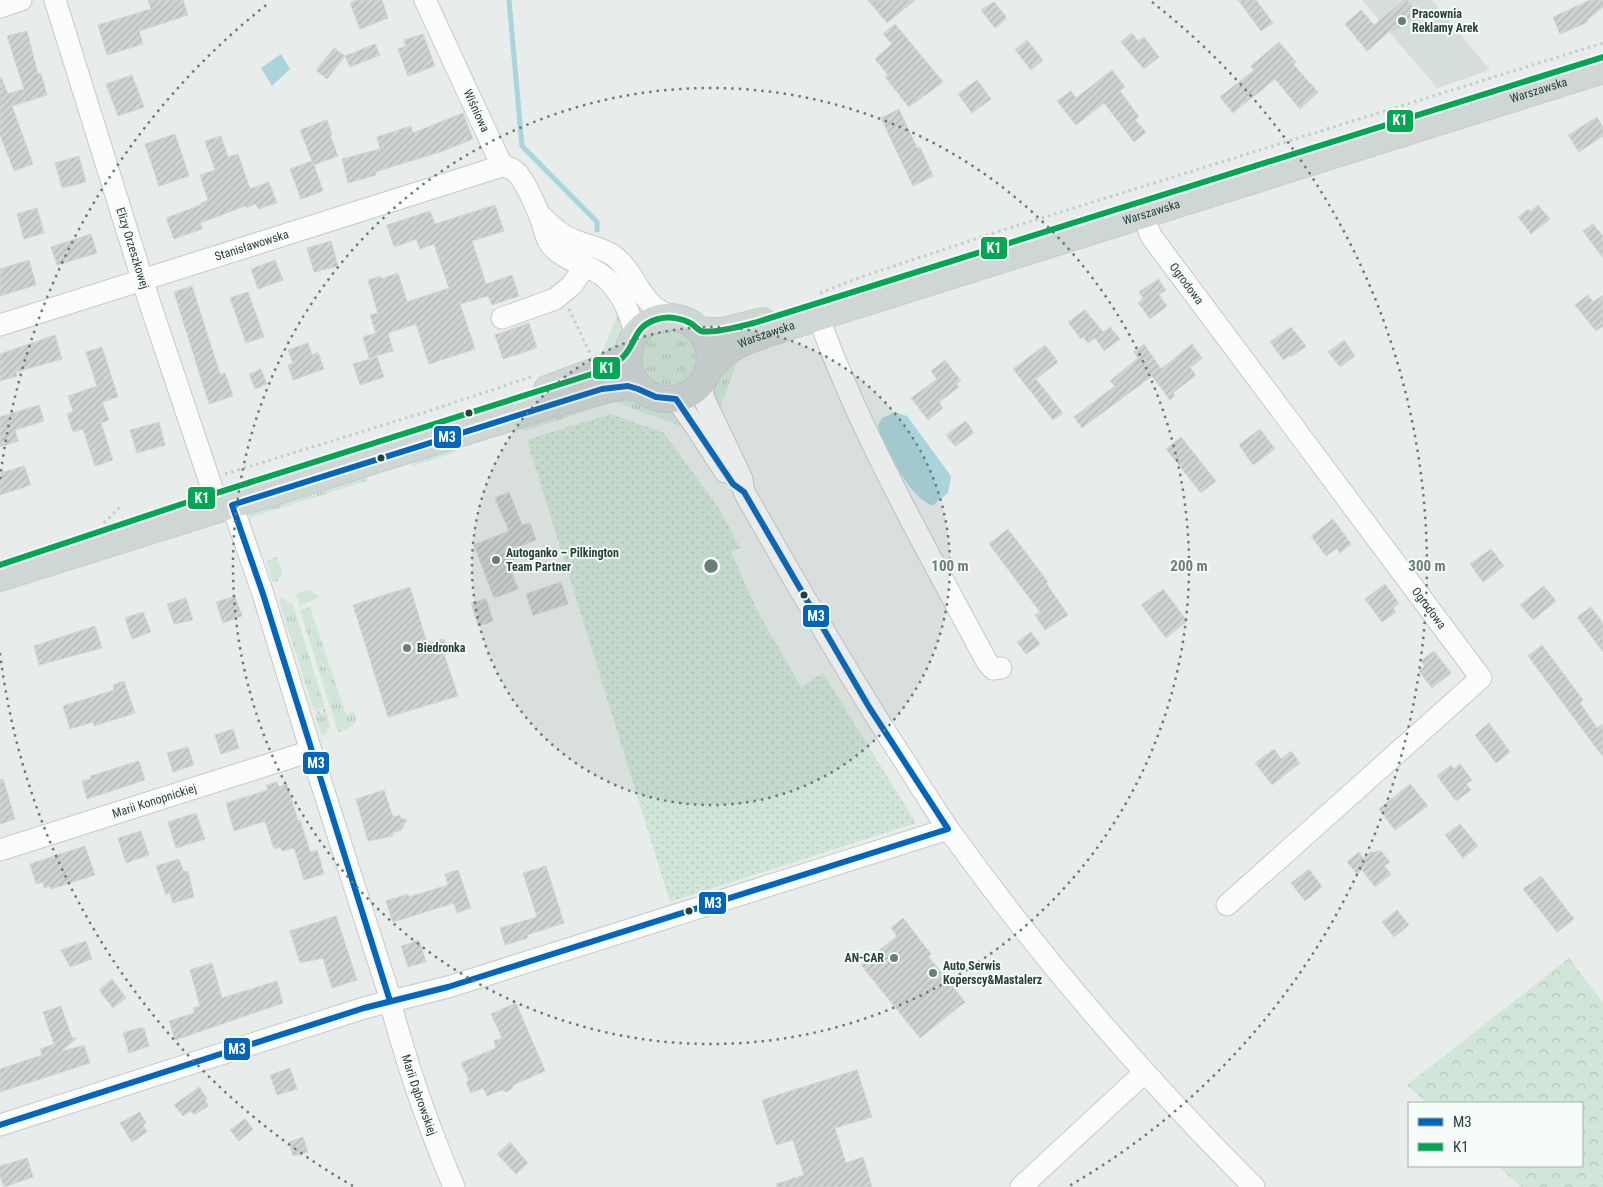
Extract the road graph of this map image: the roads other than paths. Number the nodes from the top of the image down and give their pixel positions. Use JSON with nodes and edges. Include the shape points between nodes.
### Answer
{"nodes":[{"id":1,"x":21,"y":0,"type":"edge"},
{"id":2,"x":55,"y":0,"type":"edge"},
{"id":3,"x":425,"y":0,"type":"edge"},
{"id":4,"x":0,"y":7,"type":"edge"},
{"id":5,"x":1603,"y":57,"type":"edge"},
{"id":6,"x":1603,"y":70,"type":"edge"},
{"id":7,"x":502,"y":166,"type":"junction"},
{"id":8,"x":538,"y":213,"type":"junction"},
{"id":9,"x":1143,"y":216,"type":"junction"},
{"id":10,"x":585,"y":266,"type":"junction"},
{"id":11,"x":143,"y":280,"type":"junction"},
{"id":12,"x":817,"y":306,"type":"junction"},
{"id":13,"x":671,"y":317,"type":"junction"},
{"id":14,"x":502,"y":318,"type":"dead end"},
{"id":15,"x":0,"y":325,"type":"edge"},
{"id":16,"x":700,"y":331,"type":"junction"},
{"id":17,"x":632,"y":345,"type":"junction"},
{"id":18,"x":705,"y":377,"type":"junction"},
{"id":19,"x":642,"y":389,"type":"junction"},
{"id":20,"x":676,"y":399,"type":"junction"},
{"id":21,"x":744,"y":492,"type":"junction"},
{"id":22,"x":228,"y":493,"type":"junction"},
{"id":23,"x":0,"y":565,"type":"edge"},
{"id":24,"x":0,"y":578,"type":"edge"},
{"id":25,"x":1001,"y":668,"type":"dead end"},
{"id":26,"x":311,"y":751,"type":"junction"},
{"id":27,"x":948,"y":829,"type":"junction"},
{"id":28,"x":0,"y":850,"type":"edge"},
{"id":29,"x":1227,"y":905,"type":"dead end"},
{"id":30,"x":390,"y":1001,"type":"junction"},
{"id":31,"x":1144,"y":1073,"type":"junction"},
{"id":32,"x":0,"y":1125,"type":"edge"},
{"id":33,"x":454,"y":1187,"type":"edge"},
{"id":34,"x":1021,"y":1187,"type":"edge"},
{"id":35,"x":1254,"y":1187,"type":"edge"}],
"edges":[{"from":1,"to":4,"type":"street"},
{"from":2,"to":11,"type":"street","name":"Elizy Orzeszkowej"},
{"from":3,"to":7,"type":"street","name":"Wiśniowa"},
{"from":5,"to":16,"type":"main road","name":"Warszawska","via":[[762,322],[722,331]]},
{"from":6,"to":9,"type":"main road","name":"Warszawska"},
{"from":7,"to":8,"type":"street","name":"Wiśniowa","via":[[517,172]]},
{"from":7,"to":11,"type":"street","name":"Stanisławowska"},
{"from":8,"to":10,"type":"street","name":"Wiśniowa","via":[[551,245]]},
{"from":8,"to":13,"type":"street","name":"Wiśniowa","via":[[560,233],[614,256],[650,303]]},
{"from":9,"to":12,"type":"main road","name":"Warszawska"},
{"from":9,"to":29,"type":"street","name":"Ogrodowa","via":[[1152,236],[1481,678]]},
{"from":10,"to":14,"type":"street","via":[[572,285],[555,299]]},
{"from":10,"to":17,"type":"street","name":"Wiśniowa","via":[[602,275],[615,289],[633,324]]},
{"from":11,"to":15,"type":"street","name":"Stanisławowska"},
{"from":11,"to":22,"type":"street","name":"Elizy Orzeszkowej"},
{"from":12,"to":18,"type":"main road","name":"Warszawska","via":[[722,356]]},
{"from":12,"to":25,"type":"street","via":[[825,336],[865,429],[912,524],[988,662],[993,669]]},
{"from":13,"to":16,"type":"main road","via":[[684,320]]},
{"from":13,"to":17,"type":"main road","via":[[647,324],[638,332]]},
{"from":16,"to":18,"type":"main road","via":[[709,346],[710,358]]},
{"from":17,"to":19,"type":"main road","via":[[630,368]]},
{"from":17,"to":22,"type":"main road","via":[[612,365],[555,386]]},
{"from":18,"to":20,"type":"main road","via":[[687,395]]},
{"from":18,"to":21,"type":"street","via":[[704,399],[742,479]]},
{"from":19,"to":20,"type":"main road","via":[[664,399]]},
{"from":19,"to":22,"type":"main road","via":[[617,387]]},
{"from":20,"to":21,"type":"street","via":[[733,484]]},
{"from":21,"to":27,"type":"street","via":[[869,707]]},
{"from":22,"to":23,"type":"main road"},
{"from":22,"to":24,"type":"main road"},
{"from":22,"to":26,"type":"street","name":"Elizy Orzeszkowej"},
{"from":26,"to":28,"type":"street","name":"Marii Konopnickiej"},
{"from":26,"to":30,"type":"street","name":"Elizy Orzeszkowej"},
{"from":27,"to":30,"type":"street","via":[[457,984]]},
{"from":27,"to":31,"type":"street","via":[[1053,967]]},
{"from":30,"to":32,"type":"street"},
{"from":30,"to":33,"type":"street","name":"Marii Dąbrowskiej","via":[[428,1123]]},
{"from":31,"to":34,"type":"street"},
{"from":31,"to":35,"type":"street"}]}
